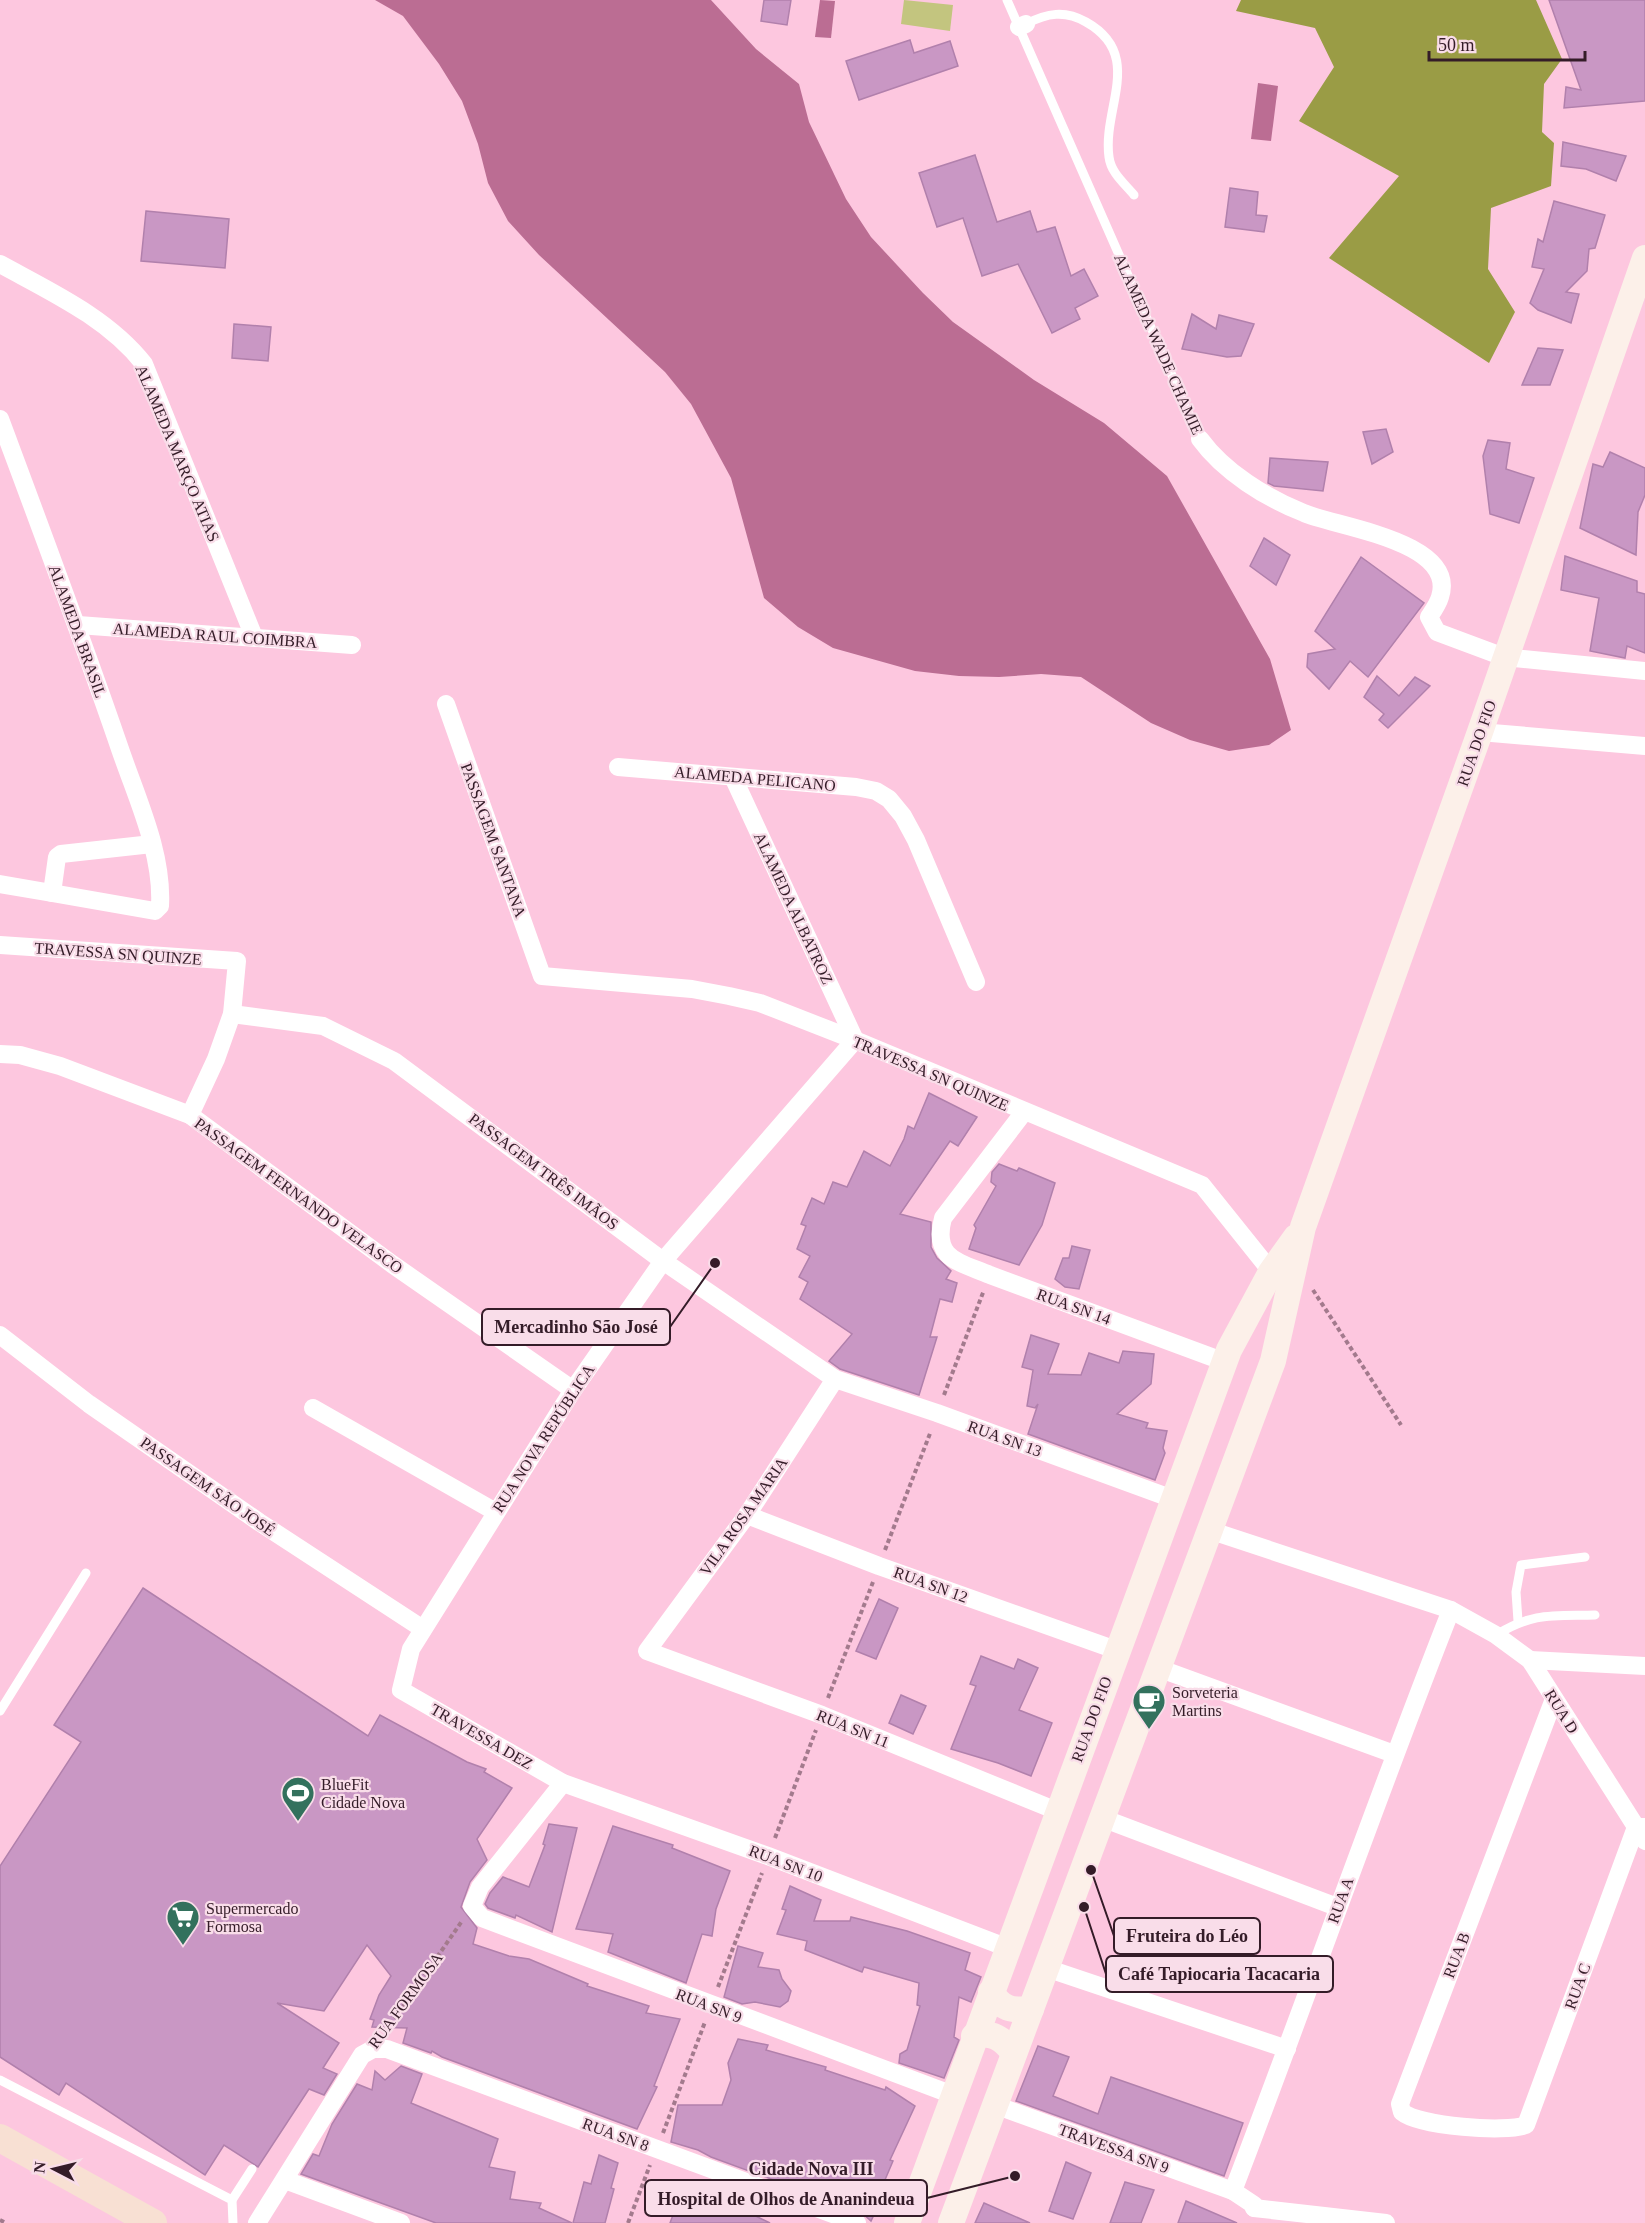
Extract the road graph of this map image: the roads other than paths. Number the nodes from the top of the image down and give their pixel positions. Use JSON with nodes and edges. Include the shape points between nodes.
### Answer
{"nodes":[{"id":1,"x":1007,"y":0,"type":"edge"},
{"id":2,"x":1022,"y":25,"type":"junction"},
{"id":3,"x":1134,"y":195,"type":"dead end"},
{"id":4,"x":1645,"y":258,"type":"edge"},
{"id":5,"x":0,"y":264,"type":"edge"},
{"id":6,"x":0,"y":419,"type":"edge"},
{"id":7,"x":1200,"y":439,"type":"joint"},
{"id":8,"x":78,"y":625,"type":"junction"},
{"id":9,"x":254,"y":637,"type":"junction"},
{"id":10,"x":352,"y":645,"type":"dead end"},
{"id":11,"x":1504,"y":657,"type":"junction"},
{"id":12,"x":1645,"y":671,"type":"edge"},
{"id":13,"x":446,"y":704,"type":"dead end"},
{"id":14,"x":1480,"y":732,"type":"junction"},
{"id":15,"x":1645,"y":746,"type":"edge"},
{"id":16,"x":618,"y":767,"type":"dead end"},
{"id":17,"x":734,"y":777,"type":"junction"},
{"id":18,"x":152,"y":844,"type":"junction"},
{"id":19,"x":0,"y":884,"type":"edge"},
{"id":20,"x":52,"y":893,"type":"junction"},
{"id":21,"x":0,"y":945,"type":"edge"},
{"id":22,"x":542,"y":976,"type":"joint"},
{"id":23,"x":976,"y":982,"type":"dead end"},
{"id":24,"x":232,"y":1014,"type":"junction"},
{"id":25,"x":855,"y":1040,"type":"junction"},
{"id":26,"x":0,"y":1054,"type":"edge"},
{"id":27,"x":1024,"y":1112,"type":"junction"},
{"id":28,"x":190,"y":1115,"type":"junction"},
{"id":29,"x":1303,"y":1227,"type":"junction"},
{"id":30,"x":663,"y":1261,"type":"junction"},
{"id":31,"x":1271,"y":1272,"type":"junction"},
{"id":32,"x":1289,"y":1290,"type":"junction"},
{"id":33,"x":0,"y":1335,"type":"edge"},
{"id":34,"x":1225,"y":1362,"type":"junction"},
{"id":35,"x":836,"y":1379,"type":"junction"},
{"id":36,"x":573,"y":1389,"type":"junction"},
{"id":37,"x":313,"y":1408,"type":"dead end"},
{"id":38,"x":1173,"y":1499,"type":"junction"},
{"id":39,"x":494,"y":1511,"type":"junction"},
{"id":40,"x":747,"y":1515,"type":"junction"},
{"id":41,"x":1209,"y":1530,"type":"junction"},
{"id":42,"x":1585,"y":1557,"type":"dead end"},
{"id":43,"x":86,"y":1573,"type":"dead end"},
{"id":44,"x":1451,"y":1610,"type":"junction"},
{"id":45,"x":1595,"y":1615,"type":"dead end"},
{"id":46,"x":1518,"y":1621,"type":"junction"},
{"id":47,"x":423,"y":1629,"type":"junction"},
{"id":48,"x":1496,"y":1635,"type":"junction"},
{"id":49,"x":1116,"y":1650,"type":"junction"},
{"id":50,"x":647,"y":1651,"type":"joint"},
{"id":51,"x":1530,"y":1660,"type":"junction"},
{"id":52,"x":1645,"y":1665,"type":"edge"},
{"id":53,"x":1158,"y":1668,"type":"junction"},
{"id":54,"x":402,"y":1690,"type":"joint"},
{"id":55,"x":1554,"y":1699,"type":"junction"},
{"id":56,"x":0,"y":1712,"type":"edge"},
{"id":57,"x":1394,"y":1754,"type":"junction"},
{"id":58,"x":562,"y":1783,"type":"junction"},
{"id":59,"x":1058,"y":1811,"type":"junction"},
{"id":60,"x":1102,"y":1818,"type":"junction"},
{"id":61,"x":1642,"y":1831,"type":"edge"},
{"id":62,"x":1337,"y":1907,"type":"junction"},
{"id":63,"x":1008,"y":1948,"type":"junction"},
{"id":64,"x":1046,"y":1968,"type":"junction"},
{"id":65,"x":991,"y":1992,"type":"junction"},
{"id":66,"x":1031,"y":2009,"type":"junction"},
{"id":67,"x":974,"y":2036,"type":"junction"},
{"id":68,"x":374,"y":2049,"type":"joint"},
{"id":69,"x":1287,"y":2049,"type":"junction"},
{"id":70,"x":1014,"y":2053,"type":"junction"},
{"id":71,"x":0,"y":2080,"type":"edge"},
{"id":72,"x":953,"y":2095,"type":"junction"},
{"id":73,"x":995,"y":2105,"type":"junction"},
{"id":74,"x":1505,"y":2130,"type":"joint"},
{"id":75,"x":0,"y":2138,"type":"edge"},
{"id":76,"x":252,"y":2169,"type":"dead end"},
{"id":77,"x":285,"y":2180,"type":"junction"},
{"id":78,"x":1233,"y":2191,"type":"junction"},
{"id":79,"x":232,"y":2200,"type":"junction"},
{"id":80,"x":1253,"y":2216,"type":"edge"},
{"id":81,"x":153,"y":2223,"type":"edge"},
{"id":82,"x":233,"y":2223,"type":"edge"},
{"id":83,"x":257,"y":2223,"type":"edge"},
{"id":84,"x":401,"y":2223,"type":"edge"},
{"id":85,"x":857,"y":2223,"type":"edge"},
{"id":86,"x":907,"y":2223,"type":"edge"},
{"id":87,"x":951,"y":2223,"type":"edge"},
{"id":88,"x":1386,"y":2223,"type":"edge"}],
"edges":[{"from":1,"to":2,"type":"lane","name":"ALAMEDA WADE CHAMIE"},
{"from":2,"to":3,"type":"lane","via":[[1056,13],[1074,16],[1108,39],[1119,72],[1109,156],[1113,170]]},
{"from":2,"to":7,"type":"lane","name":"ALAMEDA WADE CHAMIE"},
{"from":4,"to":11,"type":"street","name":"RUA DO FIO"},
{"from":5,"to":9,"type":"street","name":"ALAMEDA MARÇO ATIAS","via":[[105,326],[127,342],[144,364]]},
{"from":6,"to":8,"type":"street","name":"ALAMEDA BRASIL"},
{"from":7,"to":11,"type":"street","name":"ALAMEDA WADE CHAMIE","via":[[1214,459],[1274,499],[1305,514],[1391,539],[1419,552],[1439,572],[1442,585],[1429,617],[1437,632]]},
{"from":8,"to":9,"type":"street","name":"ALAMEDA RAUL COIMBRA"},
{"from":8,"to":18,"type":"street","name":"ALAMEDA BRASIL"},
{"from":9,"to":10,"type":"street","name":"ALAMEDA RAUL COIMBRA"},
{"from":11,"to":12,"type":"street"},
{"from":11,"to":14,"type":"street","name":"RUA DO FIO"},
{"from":13,"to":22,"type":"street","name":"PASSAGEM SANTANA"},
{"from":14,"to":15,"type":"street"},
{"from":14,"to":29,"type":"street","name":"RUA DO FIO"},
{"from":16,"to":17,"type":"street","name":"ALAMEDA PELICANO"},
{"from":17,"to":23,"type":"street","name":"ALAMEDA PELICANO","via":[[856,787],[876,791],[889,799],[916,840]]},
{"from":17,"to":25,"type":"street","name":"ALAMEDA ALBATROZ"},
{"from":18,"to":20,"type":"street","via":[[61,854],[57,857]]},
{"from":18,"to":20,"type":"street","name":"ALAMEDA BRASIL","via":[[161,889],[157,911]]},
{"from":19,"to":20,"type":"street"},
{"from":21,"to":24,"type":"street","name":"TRAVESSA SN QUINZE","via":[[237,962]]},
{"from":22,"to":25,"type":"street","name":"TRAVESSA SN QUINZE","via":[[692,989],[729,996],[789,1013]]},
{"from":24,"to":28,"type":"street"},
{"from":24,"to":30,"type":"street","name":"PASSAGEM TRÊS IMÃOS","via":[[323,1026],[394,1061]]},
{"from":25,"to":27,"type":"street","name":"TRAVESSA SN QUINZE"},
{"from":25,"to":30,"type":"street","name":"RUA NOVA REPÚBLICA"},
{"from":26,"to":28,"type":"street","name":"PASSAGEM FERNANDO VELASCO","via":[[60,1066]]},
{"from":27,"to":31,"type":"street","name":"TRAVESSA SN QUINZE","via":[[1202,1185]]},
{"from":27,"to":34,"type":"street","name":"RUA SN 14","via":[[943,1218],[939,1234],[942,1249],[953,1259],[990,1275]]},
{"from":28,"to":36,"type":"street","name":"PASSAGEM FERNANDO VELASCO","via":[[392,1264]]},
{"from":29,"to":31,"type":"street","name":"RUA DO FIO"},
{"from":29,"to":32,"type":"street","name":"RUA DO FIO"},
{"from":30,"to":35,"type":"street","name":"PASSAGEM TRÊS IMÃOS"},
{"from":30,"to":36,"type":"street","name":"RUA NOVA REPÚBLICA"},
{"from":31,"to":32,"type":"street","name":"TRAVESSA SN QUINZE"},
{"from":31,"to":34,"type":"street","name":"RUA DO FIO"},
{"from":32,"to":41,"type":"street","name":"RUA DO FIO","via":[[1273,1361]]},
{"from":33,"to":47,"type":"street","name":"PASSAGEM SÃO JOSÉ","via":[[117,1424]]},
{"from":34,"to":38,"type":"street","name":"RUA DO FIO"},
{"from":35,"to":38,"type":"street","name":"RUA SN 13"},
{"from":35,"to":40,"type":"street","name":"VILA ROSA MARIA"},
{"from":36,"to":39,"type":"street","name":"RUA NOVA REPÚBLICA"},
{"from":37,"to":39,"type":"street"},
{"from":38,"to":49,"type":"street","name":"RUA DO FIO"},
{"from":39,"to":47,"type":"street","name":"RUA NOVA REPÚBLICA"},
{"from":40,"to":49,"type":"street","name":"RUA SN 12"},
{"from":40,"to":50,"type":"street","name":"VILA ROSA MARIA"},
{"from":41,"to":44,"type":"street"},
{"from":41,"to":53,"type":"street","name":"RUA DO FIO"},
{"from":42,"to":46,"type":"lane","via":[[1521,1565],[1516,1592]]},
{"from":43,"to":56,"type":"lane"},
{"from":44,"to":48,"type":"street","name":"RUA D"},
{"from":44,"to":57,"type":"street","name":"RUA A"},
{"from":45,"to":46,"type":"lane"},
{"from":46,"to":48,"type":"lane"},
{"from":47,"to":54,"type":"street","name":"RUA NOVA REPÚBLICA","via":[[411,1649]]},
{"from":48,"to":51,"type":"street","name":"RUA D"},
{"from":49,"to":59,"type":"street","name":"RUA DO FIO"},
{"from":50,"to":59,"type":"street","name":"RUA SN 11","via":[[822,1715]]},
{"from":51,"to":52,"type":"street"},
{"from":51,"to":55,"type":"street","name":"RUA D"},
{"from":53,"to":57,"type":"street"},
{"from":53,"to":60,"type":"street","name":"RUA DO FIO"},
{"from":54,"to":58,"type":"street","name":"TRAVESSA DEZ"},
{"from":55,"to":61,"type":"street","name":"RUA D"},
{"from":55,"to":74,"type":"street","name":"RUA B","via":[[1400,2104],[1402,2112],[1415,2120]]},
{"from":57,"to":62,"type":"street","name":"RUA A"},
{"from":58,"to":63,"type":"street","name":"RUA SN 10","via":[[768,1856]]},
{"from":58,"to":72,"type":"street","name":"RUA SN 9","via":[[480,1887],[472,1906],[482,1918]]},
{"from":59,"to":63,"type":"street","name":"RUA DO FIO"},
{"from":60,"to":62,"type":"street"},
{"from":60,"to":64,"type":"street","name":"RUA DO FIO"},
{"from":61,"to":74,"type":"street","name":"RUA C","via":[[1526,2125]]},
{"from":62,"to":69,"type":"street","name":"RUA A"},
{"from":63,"to":65,"type":"street","name":"RUA DO FIO"},
{"from":64,"to":66,"type":"street","name":"RUA DO FIO"},
{"from":64,"to":69,"type":"street"},
{"from":65,"to":66,"type":"street","via":[[1008,2009]]},
{"from":65,"to":67,"type":"street","name":"RUA DO FIO"},
{"from":66,"to":70,"type":"street","name":"RUA DO FIO"},
{"from":67,"to":70,"type":"street","via":[[999,2038]]},
{"from":67,"to":72,"type":"street","name":"RUA DO FIO"},
{"from":68,"to":77,"type":"street","name":"RUA FORMOSA","via":[[362,2055]]},
{"from":68,"to":85,"type":"street","name":"RUA SN 8","via":[[387,2049]]},
{"from":69,"to":78,"type":"street","name":"RUA A"},
{"from":70,"to":73,"type":"street","name":"RUA DO FIO"},
{"from":71,"to":79,"type":"lane"},
{"from":72,"to":86,"type":"street","name":"RUA DO FIO"},
{"from":73,"to":78,"type":"street","name":"TRAVESSA SN 9"},
{"from":73,"to":87,"type":"street","name":"RUA DO FIO"},
{"from":75,"to":81,"type":"main road"},
{"from":76,"to":79,"type":"lane"},
{"from":77,"to":83,"type":"street","name":"RUA FORMOSA"},
{"from":77,"to":84,"type":"street"},
{"from":78,"to":80,"type":"street","name":"TRAVESSA SN 9","via":[[1254,2205]]},
{"from":79,"to":82,"type":"lane"},
{"from":80,"to":88,"type":"street"}]}
